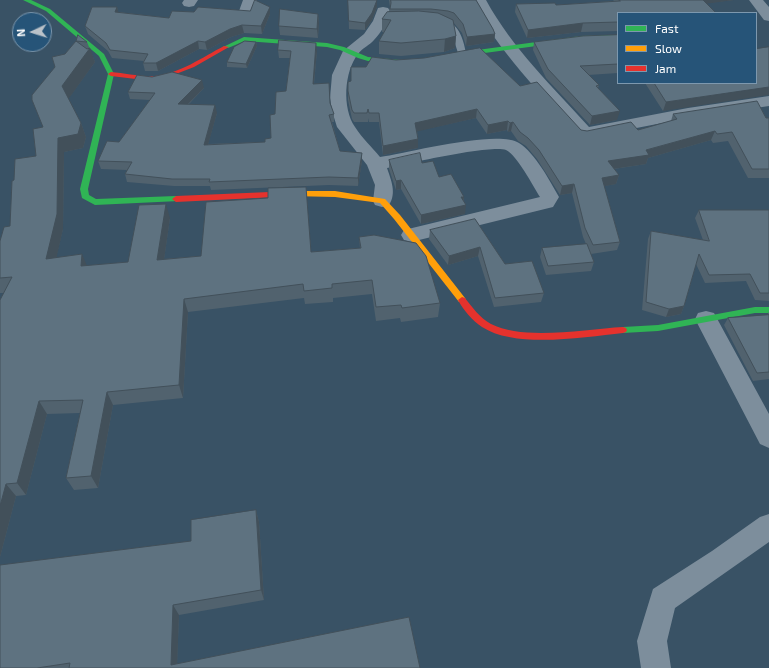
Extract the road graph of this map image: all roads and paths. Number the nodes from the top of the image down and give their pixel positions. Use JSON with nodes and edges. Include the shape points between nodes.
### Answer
{"nodes":[{"id":1,"x":26,"y":0,"type":"edge"},
{"id":2,"x":479,"y":0,"type":"edge"},
{"id":3,"x":756,"y":0,"type":"edge"},
{"id":4,"x":383,"y":17,"type":"edge"},
{"id":5,"x":769,"y":17,"type":"edge"},
{"id":6,"x":431,"y":22,"type":"edge"},
{"id":7,"x":769,"y":24,"type":"edge"},
{"id":8,"x":757,"y":26,"type":"edge"},
{"id":9,"x":617,"y":37,"type":"edge"},
{"id":10,"x":509,"y":48,"type":"junction"},
{"id":11,"x":351,"y":51,"type":"junction"},
{"id":12,"x":462,"y":53,"type":"junction"},
{"id":13,"x":445,"y":58,"type":"edge"},
{"id":14,"x":409,"y":61,"type":"edge"},
{"id":15,"x":111,"y":74,"type":"junction"},
{"id":16,"x":765,"y":106,"type":"edge"},
{"id":17,"x":376,"y":164,"type":"junction"},
{"id":18,"x":382,"y":201,"type":"junction"},
{"id":19,"x":411,"y":235,"type":"junction"},
{"id":20,"x":769,"y":310,"type":"edge"},
{"id":21,"x":706,"y":319,"type":"junction"},
{"id":22,"x":769,"y":437,"type":"edge"},
{"id":23,"x":769,"y":526,"type":"edge"},
{"id":24,"x":656,"y":668,"type":"edge"}],
"edges":[{"from":1,"to":15,"type":"street","via":[[48,10],[102,54]]},
{"from":2,"to":10,"type":"street","via":[[491,23]]},
{"from":3,"to":5,"type":"street"},
{"from":4,"to":11,"type":"street","via":[[369,37]]},
{"from":6,"to":12,"type":"lane","via":[[444,23],[454,28]]},
{"from":7,"to":8,"type":"street"},
{"from":9,"to":10,"type":"street","via":[[581,38]]},
{"from":10,"to":12,"type":"street"},
{"from":10,"to":16,"type":"street","via":[[585,133],[688,113]]},
{"from":11,"to":14,"type":"street","via":[[368,59]]},
{"from":11,"to":15,"type":"street","via":[[327,45],[244,39],[166,76],[154,78]]},
{"from":11,"to":17,"type":"street","via":[[340,74],[340,111],[346,128]]},
{"from":12,"to":13,"type":"street"},
{"from":15,"to":18,"type":"street","via":[[84,189],[86,196],[95,202],[293,194],[334,194]]},
{"from":17,"to":18,"type":"street","via":[[384,185]]},
{"from":17,"to":19,"type":"street","via":[[507,144],[523,159],[550,198],[546,203]]},
{"from":18,"to":19,"type":"street"},
{"from":19,"to":21,"type":"street","via":[[472,313],[486,326],[505,334],[532,336],[658,328]]},
{"from":20,"to":21,"type":"street"},
{"from":21,"to":22,"type":"street"},
{"from":23,"to":24,"type":"street","via":[[664,599],[652,641]]}]}
